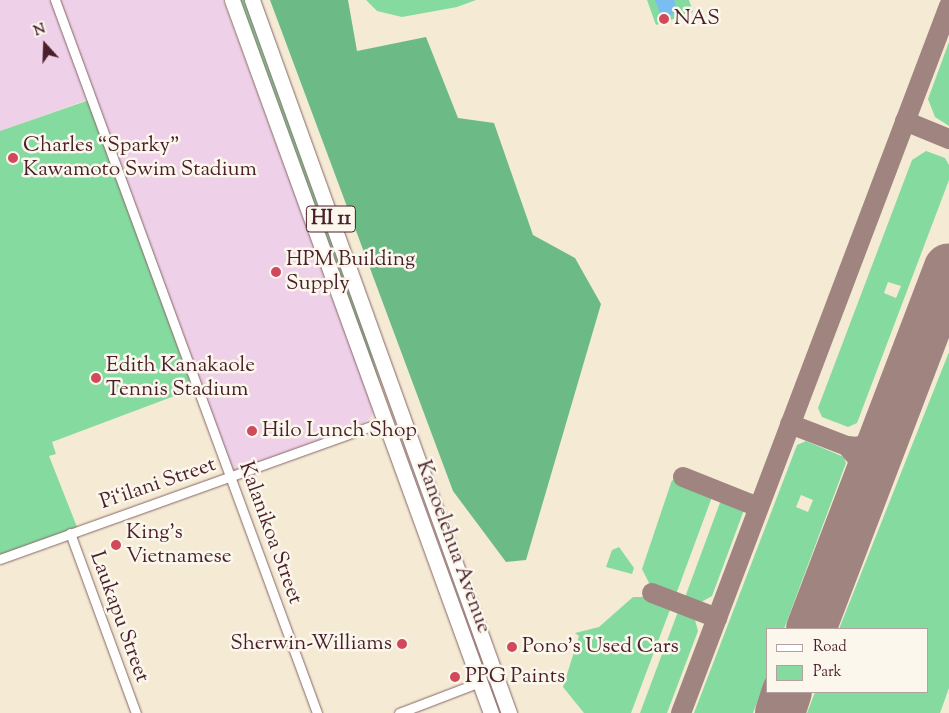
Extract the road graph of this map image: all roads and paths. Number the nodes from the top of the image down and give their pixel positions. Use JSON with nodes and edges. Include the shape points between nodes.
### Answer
{"nodes":[{"id":1,"x":55,"y":0,"type":"edge"},
{"id":2,"x":232,"y":0,"type":"edge"},
{"id":3,"x":252,"y":0,"type":"edge"},
{"id":4,"x":388,"y":376,"type":"junction"},
{"id":5,"x":385,"y":421,"type":"junction"},
{"id":6,"x":410,"y":438,"type":"junction"},
{"id":7,"x":231,"y":477,"type":"junction"},
{"id":8,"x":70,"y":533,"type":"junction"},
{"id":9,"x":0,"y":559,"type":"edge"},
{"id":10,"x":480,"y":682,"type":"junction"},
{"id":11,"x":136,"y":713,"type":"edge"},
{"id":12,"x":317,"y":713,"type":"edge"},
{"id":13,"x":399,"y":713,"type":"edge"},
{"id":14,"x":491,"y":713,"type":"edge"},
{"id":15,"x":509,"y":713,"type":"edge"}],
"edges":[{"from":1,"to":7,"type":"street","name":"Kalanikoa Street"},
{"from":2,"to":5,"type":"highway","name":"Kanoelehua Avenue","number":"HI 11"},
{"from":3,"to":4,"type":"highway","name":"Kanoelehua Avenue","number":"HI 11"},
{"from":4,"to":5,"type":"highway"},
{"from":4,"to":6,"type":"highway","name":"Kanoelehua Avenue","number":"HI 11"},
{"from":5,"to":6,"type":"highway"},
{"from":5,"to":7,"type":"street","name":"Pi‘ilani Street"},
{"from":5,"to":10,"type":"highway","name":"Kanoelehua Avenue","number":"HI 11"},
{"from":6,"to":15,"type":"highway","name":"Kanoelehua Avenue","number":"HI 11"},
{"from":7,"to":8,"type":"street","name":"Pi‘ilani Street"},
{"from":7,"to":12,"type":"street","name":"Kalanikoa Street"},
{"from":8,"to":9,"type":"street","name":"Pi‘ilani Street"},
{"from":8,"to":11,"type":"street","name":"Laukapu Street"},
{"from":10,"to":13,"type":"street"},
{"from":10,"to":14,"type":"highway","name":"Kanoelehua Avenue","number":"HI 11"}]}
